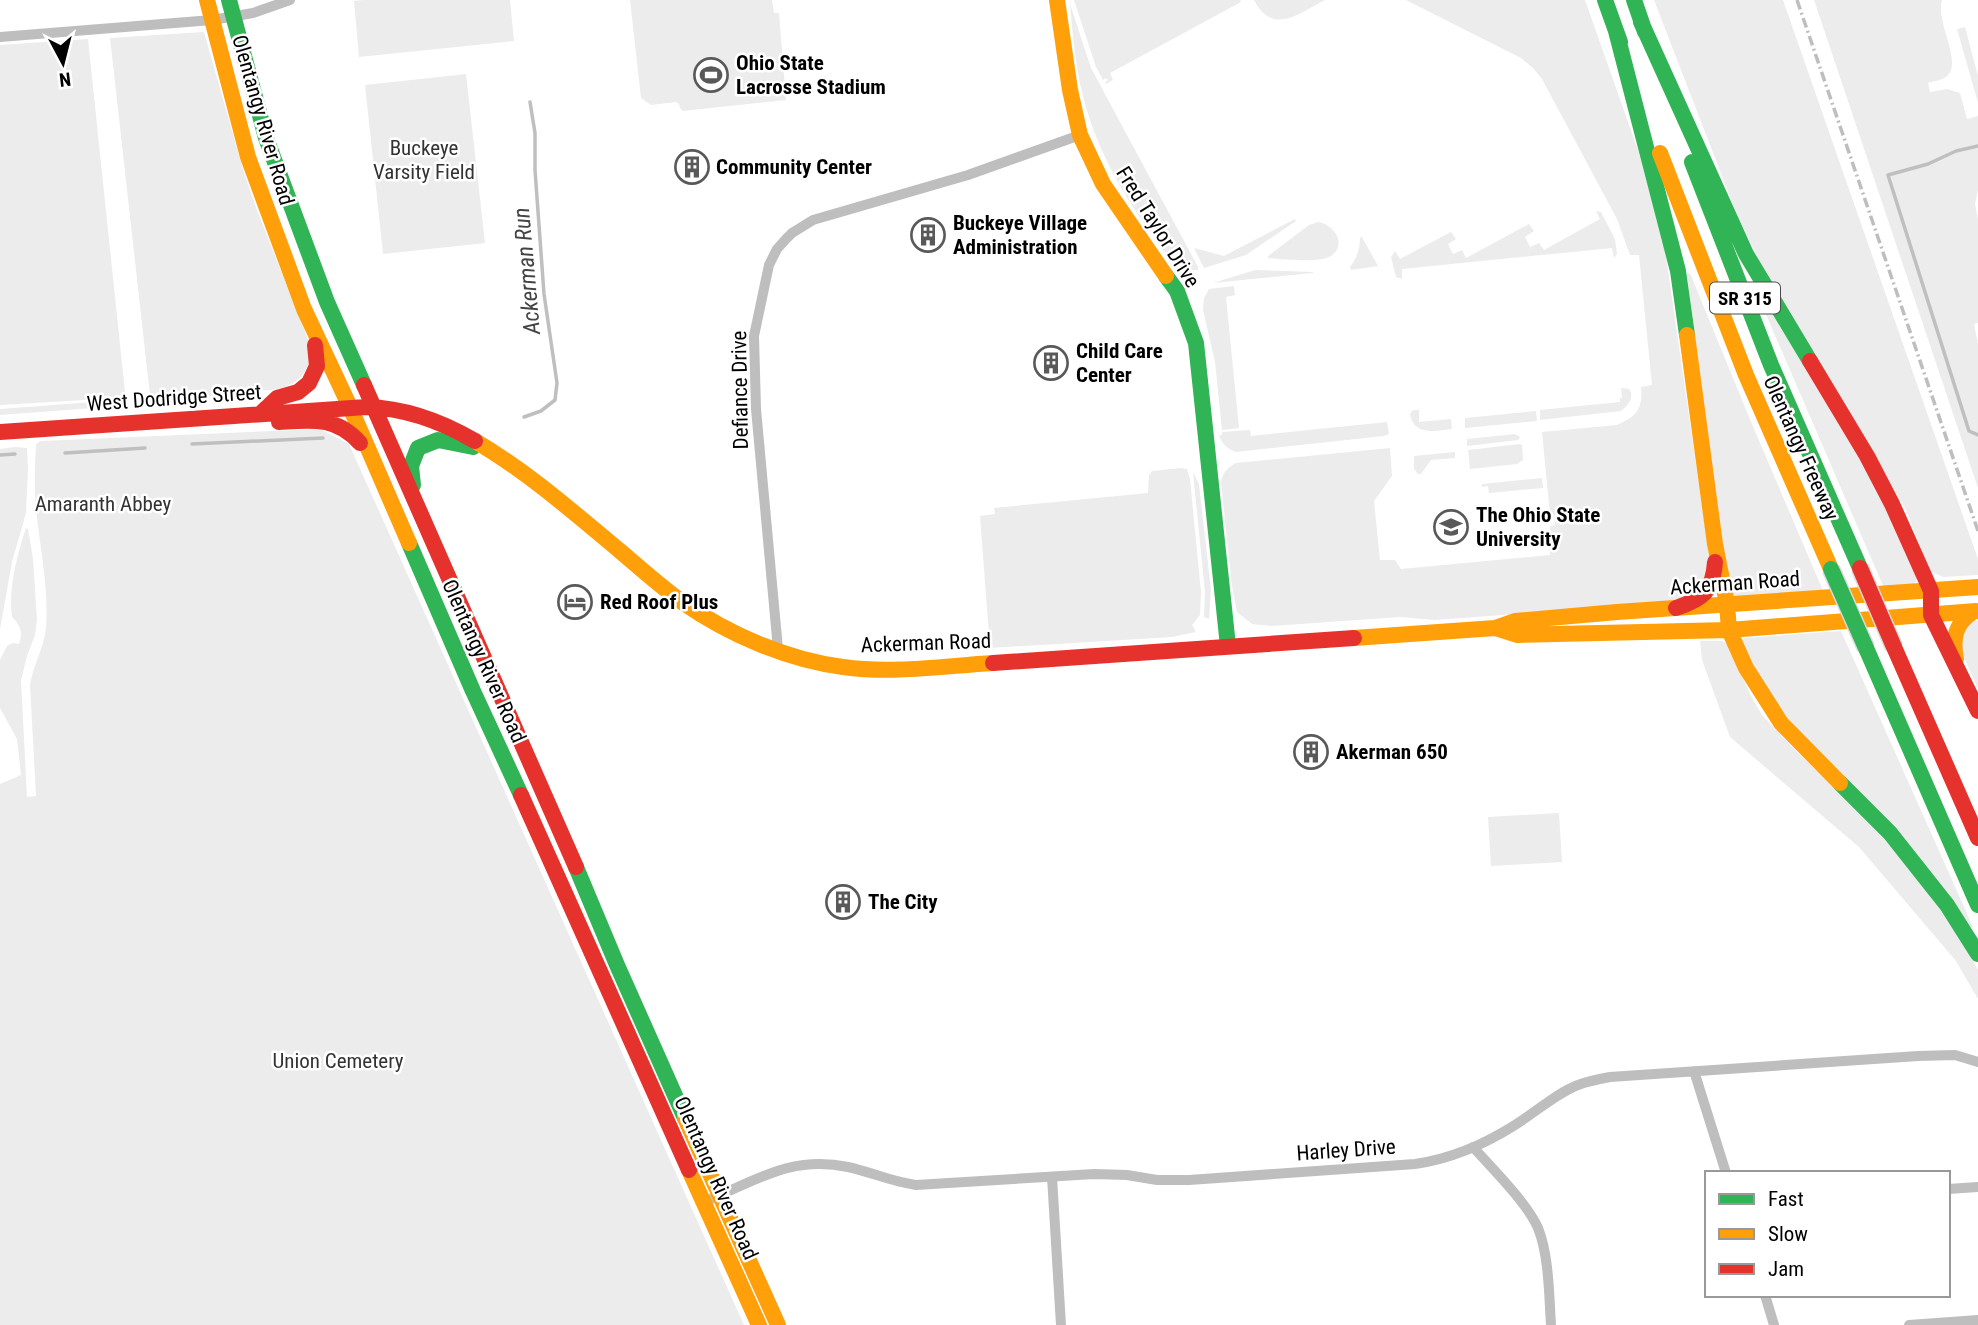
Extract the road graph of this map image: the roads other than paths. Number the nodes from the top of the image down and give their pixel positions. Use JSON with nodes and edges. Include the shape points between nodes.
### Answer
{"nodes":[{"id":1,"x":207,"y":0,"type":"edge"},
{"id":2,"x":229,"y":0,"type":"edge"},
{"id":3,"x":290,"y":0,"type":"edge"},
{"id":4,"x":1057,"y":0,"type":"edge"},
{"id":5,"x":1605,"y":0,"type":"edge"},
{"id":6,"x":1634,"y":0,"type":"edge"},
{"id":7,"x":233,"y":17,"type":"junction"},
{"id":8,"x":212,"y":20,"type":"junction"},
{"id":9,"x":1642,"y":22,"type":"junction"},
{"id":10,"x":1616,"y":31,"type":"junction"},
{"id":11,"x":0,"y":37,"type":"edge"},
{"id":12,"x":1080,"y":135,"type":"junction"},
{"id":13,"x":304,"y":309,"type":"junction"},
{"id":14,"x":350,"y":407,"type":"junction"},
{"id":15,"x":375,"y":407,"type":"junction"},
{"id":16,"x":260,"y":414,"type":"junction"},
{"id":17,"x":221,"y":416,"type":"junction"},
{"id":18,"x":0,"y":432,"type":"edge"},
{"id":19,"x":490,"y":451,"type":"junction"},
{"id":20,"x":372,"y":458,"type":"junction"},
{"id":21,"x":418,"y":508,"type":"junction"},
{"id":22,"x":1715,"y":544,"type":"junction"},
{"id":23,"x":1978,"y":587,"type":"edge"},
{"id":24,"x":1931,"y":591,"type":"junction"},
{"id":25,"x":1727,"y":604,"type":"junction"},
{"id":26,"x":1675,"y":608,"type":"junction"},
{"id":27,"x":1975,"y":611,"type":"edge"},
{"id":28,"x":1931,"y":615,"type":"junction"},
{"id":29,"x":1495,"y":628,"type":"junction"},
{"id":30,"x":1729,"y":630,"type":"junction"},
{"id":31,"x":1228,"y":646,"type":"junction"},
{"id":32,"x":778,"y":649,"type":"junction"},
{"id":33,"x":1958,"y":667,"type":"junction"},
{"id":34,"x":1978,"y":711,"type":"edge"},
{"id":35,"x":1978,"y":838,"type":"edge"},
{"id":36,"x":1978,"y":905,"type":"edge"},
{"id":37,"x":1978,"y":954,"type":"edge"},
{"id":38,"x":1978,"y":1062,"type":"edge"},
{"id":39,"x":1694,"y":1071,"type":"junction"},
{"id":40,"x":1473,"y":1147,"type":"junction"},
{"id":41,"x":1725,"y":1171,"type":"edge"},
{"id":42,"x":1052,"y":1177,"type":"junction"},
{"id":43,"x":1978,"y":1187,"type":"edge"},
{"id":44,"x":1950,"y":1189,"type":"edge"},
{"id":45,"x":721,"y":1195,"type":"junction"},
{"id":46,"x":704,"y":1202,"type":"junction"},
{"id":47,"x":1766,"y":1297,"type":"edge"},
{"id":48,"x":1978,"y":1320,"type":"edge"},
{"id":49,"x":759,"y":1325,"type":"edge"},
{"id":50,"x":778,"y":1325,"type":"edge"},
{"id":51,"x":1061,"y":1325,"type":"edge"},
{"id":52,"x":1551,"y":1325,"type":"edge"},
{"id":53,"x":1774,"y":1325,"type":"edge"},
{"id":54,"x":1909,"y":1325,"type":"edge"}],
"edges":[{"from":1,"to":8,"type":"main road","name":"Olentangy River Road"},
{"from":2,"to":7,"type":"main road","name":"Olentangy River Road"},
{"from":3,"to":7,"type":"street"},
{"from":4,"to":12,"type":"main road","name":"Fred Taylor Drive"},
{"from":5,"to":10,"type":"main road","name":"Olentangy Freeway","number":"SR 315"},
{"from":6,"to":9,"type":"main road","name":"Olentangy Freeway","number":"SR 315"},
{"from":7,"to":8,"type":"street"},
{"from":7,"to":15,"type":"main road","name":"Olentangy River Road","via":[[289,202],[327,302]]},
{"from":8,"to":11,"type":"street"},
{"from":8,"to":13,"type":"main road","name":"Olentangy River Road","via":[[248,157]]},
{"from":9,"to":24,"type":"main road","via":[[1746,254],[1878,475]]},
{"from":9,"to":35,"type":"main road","name":"Olentangy Freeway","number":"SR 315","bridge":true,"via":[[1771,365]]},
{"from":10,"to":22,"type":"main road","via":[[1678,271]]},
{"from":10,"to":36,"type":"main road","name":"Olentangy Freeway","number":"SR 315","bridge":true,"via":[[1746,376]]},
{"from":12,"to":31,"type":"main road","name":"Fred Taylor Drive","via":[[1103,184],[1177,291],[1196,343]]},
{"from":12,"to":32,"type":"street","name":"Defiance Drive","via":[[960,178],[813,220],[777,249],[759,309],[754,365]]},
{"from":13,"to":14,"type":"main road","name":"Olentangy River Road"},
{"from":13,"to":16,"type":"main road","via":[[317,353],[315,373],[296,394],[278,397]]},
{"from":14,"to":15,"type":"main road","name":"Ackerman Road"},
{"from":14,"to":16,"type":"main road","name":"West Dodridge Street"},
{"from":14,"to":20,"type":"main road","name":"Olentangy River Road"},
{"from":15,"to":19,"type":"main road","name":"Ackerman Road","via":[[412,412],[448,426]]},
{"from":15,"to":21,"type":"main road","name":"Olentangy River Road"},
{"from":16,"to":17,"type":"main road","name":"West Dodridge Street"},
{"from":17,"to":18,"type":"main road","name":"West Dodridge Street"},
{"from":17,"to":20,"type":"main road","via":[[251,422],[331,421],[353,433]]},
{"from":19,"to":21,"type":"main road","via":[[438,440],[418,448],[411,466]]},
{"from":19,"to":32,"type":"main road","name":"Ackerman Road","via":[[662,587],[732,631]]},
{"from":20,"to":46,"type":"main road","name":"Olentangy River Road"},
{"from":21,"to":45,"type":"main road","name":"Olentangy River Road"},
{"from":22,"to":25,"type":"main road"},
{"from":22,"to":26,"type":"main road","via":[[1711,587],[1704,596]]},
{"from":23,"to":24,"type":"main road","name":"Ackerman Road"},
{"from":24,"to":25,"type":"main road","name":"Ackerman Road"},
{"from":24,"to":28,"type":"main road"},
{"from":25,"to":26,"type":"main road","name":"Ackerman Road"},
{"from":25,"to":30,"type":"main road"},
{"from":26,"to":29,"type":"main road","name":"Ackerman Road","via":[[1515,621]]},
{"from":27,"to":28,"type":"main road","name":"Ackerman Road"},
{"from":27,"to":33,"type":"main road","via":[[1957,624],[1953,645]]},
{"from":28,"to":30,"type":"main road","name":"Ackerman Road"},
{"from":28,"to":33,"type":"main road"},
{"from":29,"to":30,"type":"main road","name":"Ackerman Road","via":[[1517,635]]},
{"from":29,"to":31,"type":"main road","name":"Ackerman Road"},
{"from":30,"to":37,"type":"main road","via":[[1746,668],[1781,723],[1890,833],[1947,905]]},
{"from":31,"to":32,"type":"main road","name":"Ackerman Road","via":[[890,670],[841,667]]},
{"from":33,"to":34,"type":"main road"},
{"from":38,"to":39,"type":"street","name":"Harley Drive","via":[[1955,1055],[1918,1056]]},
{"from":39,"to":40,"type":"street","name":"Harley Drive","via":[[1609,1077],[1579,1084]]},
{"from":39,"to":41,"type":"street"},
{"from":40,"to":42,"type":"street","name":"Harley Drive","via":[[1433,1162],[1373,1168],[1189,1180],[1094,1174]]},
{"from":40,"to":52,"type":"street","via":[[1537,1227]]},
{"from":42,"to":45,"type":"street","name":"Harley Drive","via":[[916,1185],[849,1168],[810,1164],[769,1173]]},
{"from":42,"to":51,"type":"street"},
{"from":43,"to":44,"type":"street"},
{"from":45,"to":46,"type":"street","name":"Harley Drive"},
{"from":45,"to":50,"type":"main road","name":"Olentangy River Road"},
{"from":46,"to":49,"type":"main road","name":"Olentangy River Road"},
{"from":47,"to":53,"type":"street"},
{"from":48,"to":54,"type":"street"}]}
